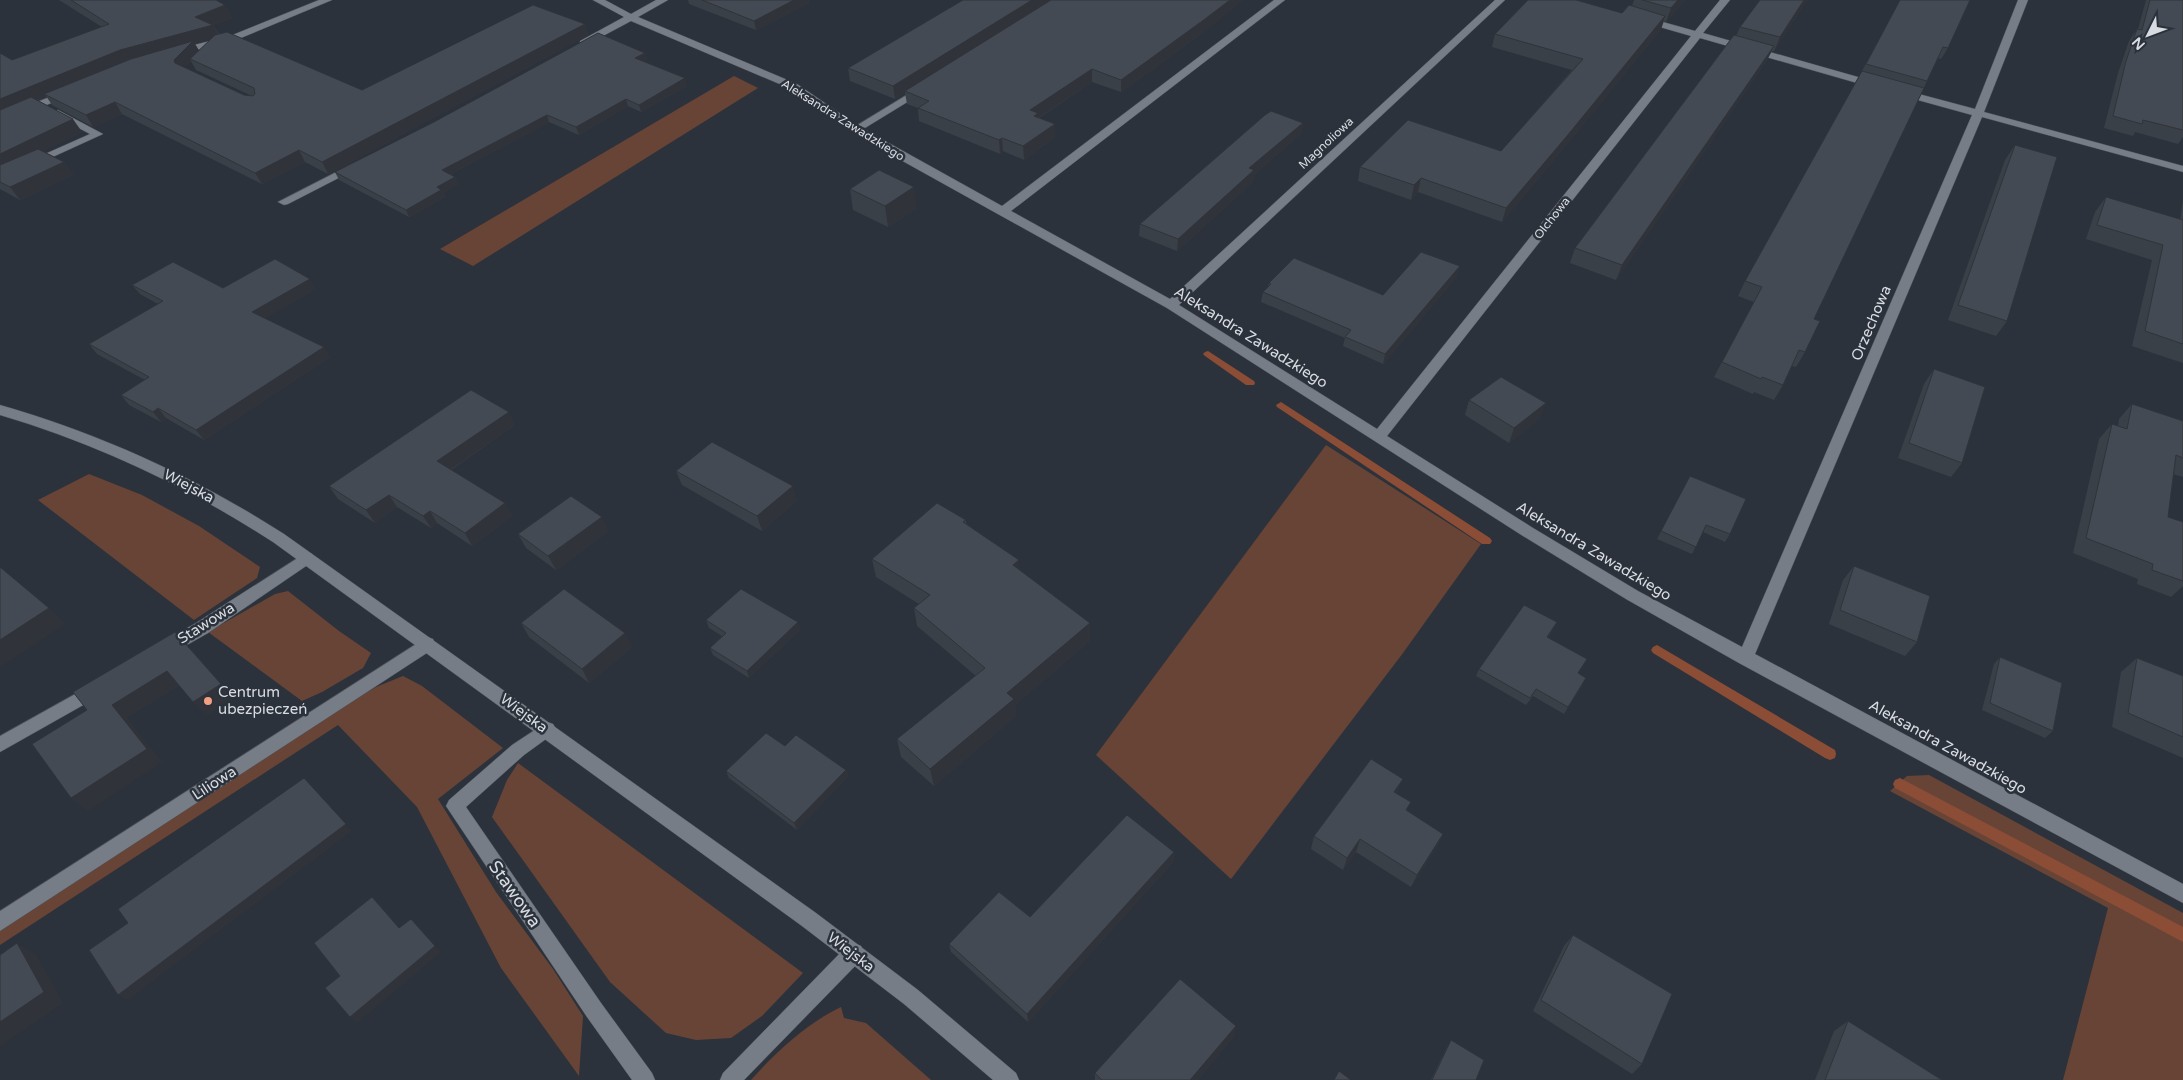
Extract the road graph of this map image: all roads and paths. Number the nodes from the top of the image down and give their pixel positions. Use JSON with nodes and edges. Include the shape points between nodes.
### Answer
{"nodes":[{"id":1,"x":327,"y":0,"type":"edge"},
{"id":2,"x":598,"y":0,"type":"edge"},
{"id":3,"x":663,"y":0,"type":"edge"},
{"id":4,"x":1280,"y":0,"type":"edge"},
{"id":5,"x":1500,"y":0,"type":"edge"},
{"id":6,"x":1725,"y":0,"type":"edge"},
{"id":7,"x":2023,"y":0,"type":"edge"},
{"id":8,"x":630,"y":17,"type":"junction"},
{"id":9,"x":1635,"y":17,"type":"edge"},
{"id":10,"x":1699,"y":34,"type":"junction"},
{"id":11,"x":218,"y":42,"type":"junction"},
{"id":12,"x":569,"y":50,"type":"edge"},
{"id":13,"x":169,"y":54,"type":"edge"},
{"id":14,"x":205,"y":54,"type":"edge"},
{"id":15,"x":934,"y":81,"type":"edge"},
{"id":16,"x":75,"y":89,"type":"edge"},
{"id":17,"x":41,"y":104,"type":"junction"},
{"id":18,"x":1978,"y":114,"type":"junction"},
{"id":19,"x":0,"y":121,"type":"edge"},
{"id":20,"x":856,"y":129,"type":"junction"},
{"id":21,"x":361,"y":163,"type":"edge"},
{"id":22,"x":2183,"y":169,"type":"edge"},
{"id":23,"x":0,"y":178,"type":"edge"},
{"id":24,"x":284,"y":202,"type":"dead end"},
{"id":25,"x":1003,"y":211,"type":"junction"},
{"id":26,"x":1170,"y":305,"type":"junction"},
{"id":27,"x":0,"y":410,"type":"edge"},
{"id":28,"x":1379,"y":436,"type":"junction"},
{"id":29,"x":307,"y":558,"type":"junction"},
{"id":30,"x":427,"y":644,"type":"junction"},
{"id":31,"x":152,"y":657,"type":"edge"},
{"id":32,"x":1745,"y":658,"type":"junction"},
{"id":33,"x":110,"y":681,"type":"edge"},
{"id":34,"x":547,"y":729,"type":"junction"},
{"id":35,"x":0,"y":745,"type":"edge"},
{"id":36,"x":2183,"y":894,"type":"edge"},
{"id":37,"x":0,"y":922,"type":"edge"},
{"id":38,"x":854,"y":953,"type":"junction"},
{"id":39,"x":645,"y":1080,"type":"edge"},
{"id":40,"x":730,"y":1080,"type":"edge"},
{"id":41,"x":1009,"y":1080,"type":"edge"}],
"edges":[{"from":1,"to":11,"type":"street","via":[[262,28]]},
{"from":2,"to":8,"type":"street","name":"Aleksandra Zawadzkiego"},
{"from":3,"to":8,"type":"street"},
{"from":4,"to":25,"type":"street"},
{"from":5,"to":26,"type":"street","name":"Magnoliowa"},
{"from":6,"to":10,"type":"street","name":"Olchowa"},
{"from":7,"to":18,"type":"street","name":"Orzechowa"},
{"from":8,"to":12,"type":"street"},
{"from":8,"to":20,"type":"street","name":"Aleksandra Zawadzkiego","via":[[794,86]]},
{"from":9,"to":10,"type":"street"},
{"from":10,"to":18,"type":"street"},
{"from":10,"to":28,"type":"street","name":"Olchowa"},
{"from":11,"to":13,"type":"street"},
{"from":11,"to":14,"type":"street"},
{"from":15,"to":20,"type":"street"},
{"from":16,"to":17,"type":"street"},
{"from":17,"to":19,"type":"street"},
{"from":17,"to":23,"type":"street","via":[[98,134]]},
{"from":18,"to":22,"type":"street"},
{"from":18,"to":32,"type":"street","name":"Orzechowa"},
{"from":20,"to":25,"type":"street","name":"Aleksandra Zawadzkiego"},
{"from":21,"to":24,"type":"street"},
{"from":25,"to":26,"type":"street","name":"Aleksandra Zawadzkiego"},
{"from":26,"to":28,"type":"street","name":"Aleksandra Zawadzkiego"},
{"from":27,"to":29,"type":"street","name":"Wiejska","via":[[107,447],[183,481]]},
{"from":28,"to":32,"type":"street","name":"Aleksandra Zawadzkiego","via":[[1528,532]]},
{"from":29,"to":30,"type":"street","name":"Wiejska"},
{"from":29,"to":31,"type":"street","name":"Stawowa"},
{"from":30,"to":34,"type":"street","name":"Wiejska"},
{"from":30,"to":37,"type":"street","name":"Liliowa"},
{"from":32,"to":36,"type":"street","name":"Aleksandra Zawadzkiego"},
{"from":33,"to":35,"type":"street"},
{"from":34,"to":38,"type":"street","name":"Wiejska"},
{"from":34,"to":39,"type":"street","name":"Stawowa","via":[[518,750],[455,806]]},
{"from":38,"to":40,"type":"street"},
{"from":38,"to":41,"type":"street","name":"Wiejska"}]}
